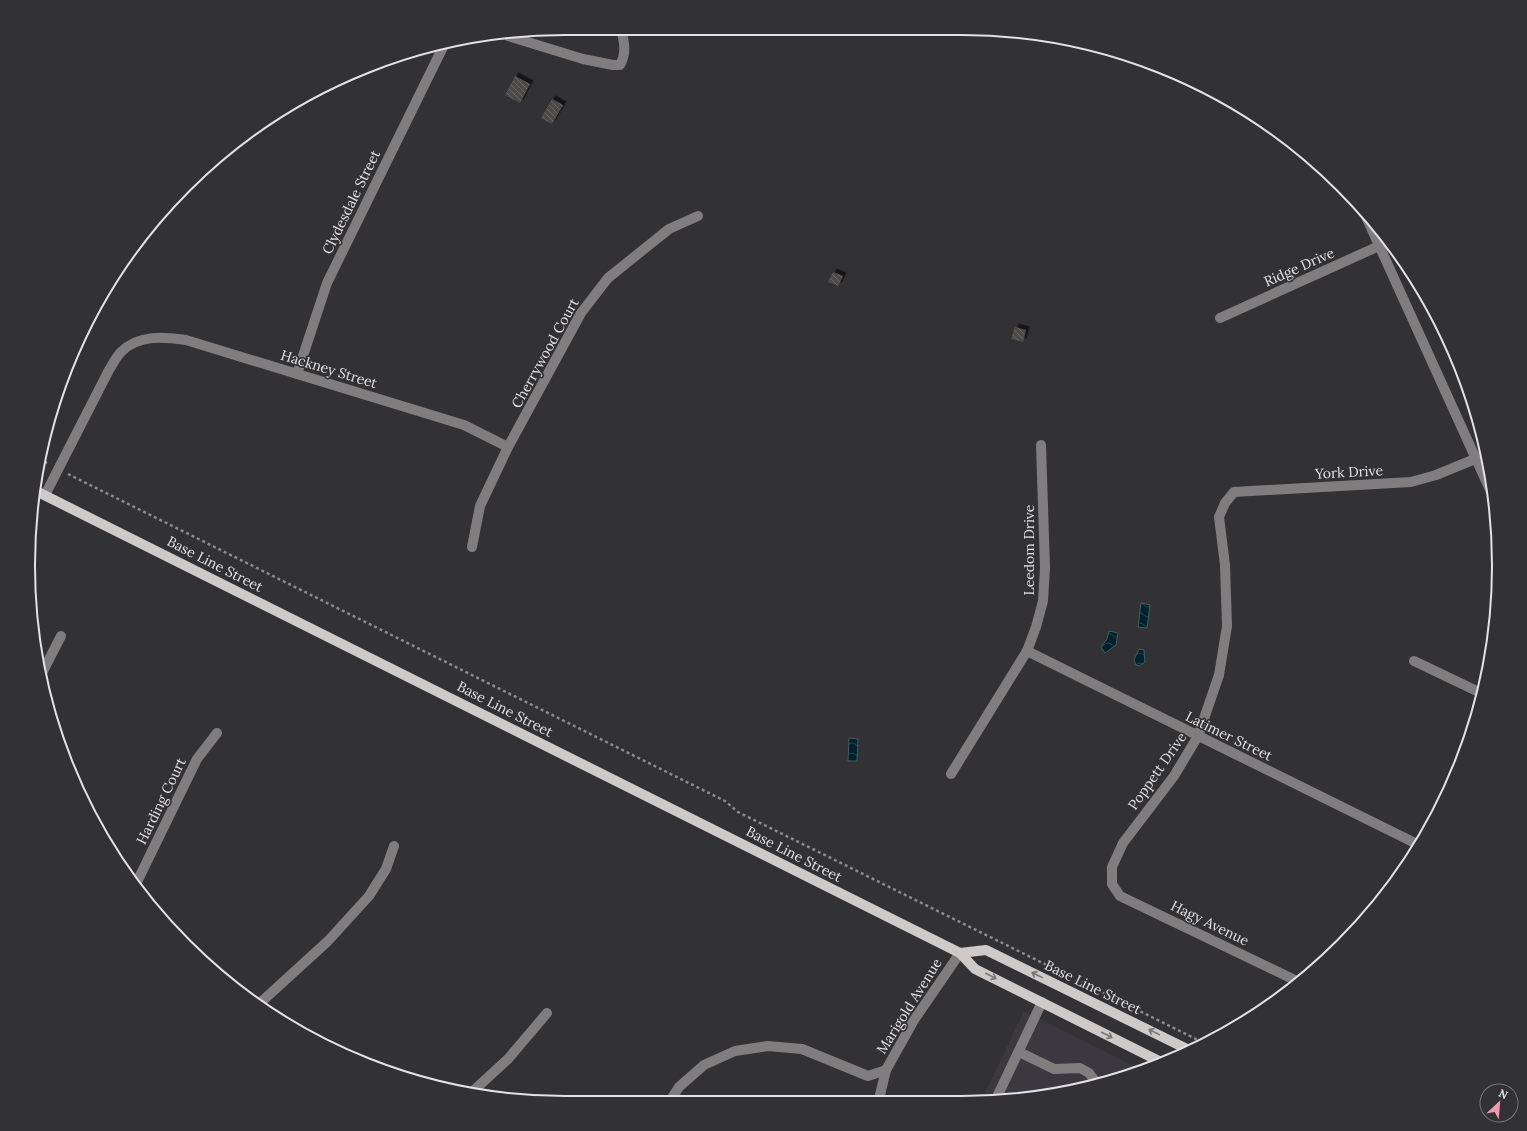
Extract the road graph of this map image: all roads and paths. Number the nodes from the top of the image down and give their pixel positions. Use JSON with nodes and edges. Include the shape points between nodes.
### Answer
{"nodes":[{"id":1,"x":623,"y":35,"type":"edge"},
{"id":2,"x":514,"y":38,"type":"edge"},
{"id":3,"x":441,"y":50,"type":"edge"},
{"id":4,"x":698,"y":216,"type":"dead end"},
{"id":5,"x":1374,"y":233,"type":"edge"},
{"id":6,"x":1383,"y":245,"type":"edge"},
{"id":7,"x":1380,"y":246,"type":"junction"},
{"id":8,"x":1220,"y":318,"type":"dead end"},
{"id":9,"x":297,"y":374,"type":"junction"},
{"id":10,"x":1041,"y":445,"type":"dead end"},
{"id":11,"x":508,"y":447,"type":"junction"},
{"id":12,"x":1475,"y":458,"type":"junction"},
{"id":13,"x":45,"y":462,"type":"edge"},
{"id":14,"x":58,"y":469,"type":"junction"},
{"id":15,"x":1484,"y":476,"type":"edge"},
{"id":16,"x":41,"y":493,"type":"edge"},
{"id":17,"x":1225,"y":503,"type":"joint"},
{"id":18,"x":472,"y":547,"type":"dead end"},
{"id":19,"x":60,"y":636,"type":"dead end"},
{"id":20,"x":1028,"y":651,"type":"junction"},
{"id":21,"x":1414,"y":661,"type":"dead end"},
{"id":22,"x":45,"y":667,"type":"edge"},
{"id":23,"x":1477,"y":691,"type":"edge"},
{"id":24,"x":217,"y":733,"type":"dead end"},
{"id":25,"x":1198,"y":736,"type":"junction"},
{"id":26,"x":951,"y":774,"type":"dead end"},
{"id":27,"x":1413,"y":843,"type":"edge"},
{"id":28,"x":394,"y":846,"type":"dead end"},
{"id":29,"x":138,"y":879,"type":"edge"},
{"id":30,"x":1112,"y":884,"type":"joint"},
{"id":31,"x":960,"y":953,"type":"junction"},
{"id":32,"x":1293,"y":979,"type":"edge"},
{"id":33,"x":263,"y":1001,"type":"edge"},
{"id":34,"x":1042,"y":1002,"type":"junction"},
{"id":35,"x":547,"y":1014,"type":"dead end"},
{"id":36,"x":1198,"y":1040,"type":"edge"},
{"id":37,"x":1183,"y":1047,"type":"edge"},
{"id":38,"x":1019,"y":1052,"type":"junction"},
{"id":39,"x":1156,"y":1059,"type":"edge"},
{"id":40,"x":886,"y":1070,"type":"junction"},
{"id":41,"x":1094,"y":1079,"type":"edge"},
{"id":42,"x":476,"y":1088,"type":"edge"},
{"id":43,"x":998,"y":1095,"type":"edge"},
{"id":44,"x":673,"y":1096,"type":"edge"},
{"id":45,"x":880,"y":1096,"type":"edge"}],
"edges":[{"from":1,"to":2,"type":"street","via":[[624,58],[620,65],[583,59]]},
{"from":3,"to":9,"type":"street","name":"Clydesdale Street","via":[[327,283]]},
{"from":4,"to":11,"type":"street","name":"Cherrywood Court","via":[[669,228],[608,278],[581,313]]},
{"from":5,"to":7,"type":"street"},
{"from":6,"to":7,"type":"street","name":"Ridge Drive"},
{"from":7,"to":8,"type":"street","name":"Ridge Drive"},
{"from":7,"to":12,"type":"street"},
{"from":9,"to":11,"type":"street","name":"Hackney Street","via":[[464,424]]},
{"from":9,"to":14,"type":"street","name":"Hackney Street","via":[[186,340],[161,337],[137,340],[121,352],[109,370]]},
{"from":10,"to":20,"type":"street","name":"Leedom Drive","via":[[1045,568],[1043,601]]},
{"from":11,"to":18,"type":"street","name":"Cherrywood Court","via":[[480,506]]},
{"from":12,"to":15,"type":"street"},
{"from":12,"to":17,"type":"street","name":"York Drive","via":[[1436,475],[1411,482],[1234,492]]},
{"from":13,"to":14,"type":"path"},
{"from":14,"to":16,"type":"street"},
{"from":14,"to":36,"type":"path","via":[[726,801],[738,812]]},
{"from":16,"to":31,"type":"main road","name":"Base Line Street"},
{"from":17,"to":25,"type":"street","name":"Poppett Drive","via":[[1219,517],[1225,565],[1228,626],[1219,675]]},
{"from":19,"to":22,"type":"street"},
{"from":20,"to":25,"type":"street","name":"Latimer Street"},
{"from":20,"to":26,"type":"street","name":"Leedom Drive"},
{"from":21,"to":23,"type":"street"},
{"from":24,"to":29,"type":"street","name":"Harding Court","via":[[197,759]]},
{"from":25,"to":27,"type":"street","name":"Latimer Street"},
{"from":25,"to":30,"type":"street","name":"Poppett Drive","via":[[1174,776],[1123,843],[1112,867]]},
{"from":28,"to":33,"type":"street","via":[[386,869],[369,896],[328,941]]},
{"from":30,"to":32,"type":"street","name":"Hagy Avenue","via":[[1120,896]]},
{"from":31,"to":34,"type":"main road","name":"Base Line Street","one_way":true,"via":[[975,969]]},
{"from":37,"to":31,"type":"main road","name":"Base Line Street","one_way":true,"via":[[986,950]]},
{"from":31,"to":40,"type":"street","name":"Marigold Avenue","via":[[914,1020]]},
{"from":34,"to":38,"type":"street"},
{"from":34,"to":39,"type":"main road","name":"Base Line Street","one_way":true},
{"from":35,"to":42,"type":"street","via":[[508,1058]]},
{"from":38,"to":41,"type":"street","via":[[1054,1069],[1080,1068],[1089,1072]]},
{"from":38,"to":43,"type":"street"},
{"from":40,"to":44,"type":"street","via":[[868,1076],[802,1050],[768,1046],[735,1051],[704,1065],[678,1087]]},
{"from":40,"to":45,"type":"street","name":"Marigold Avenue"}]}
